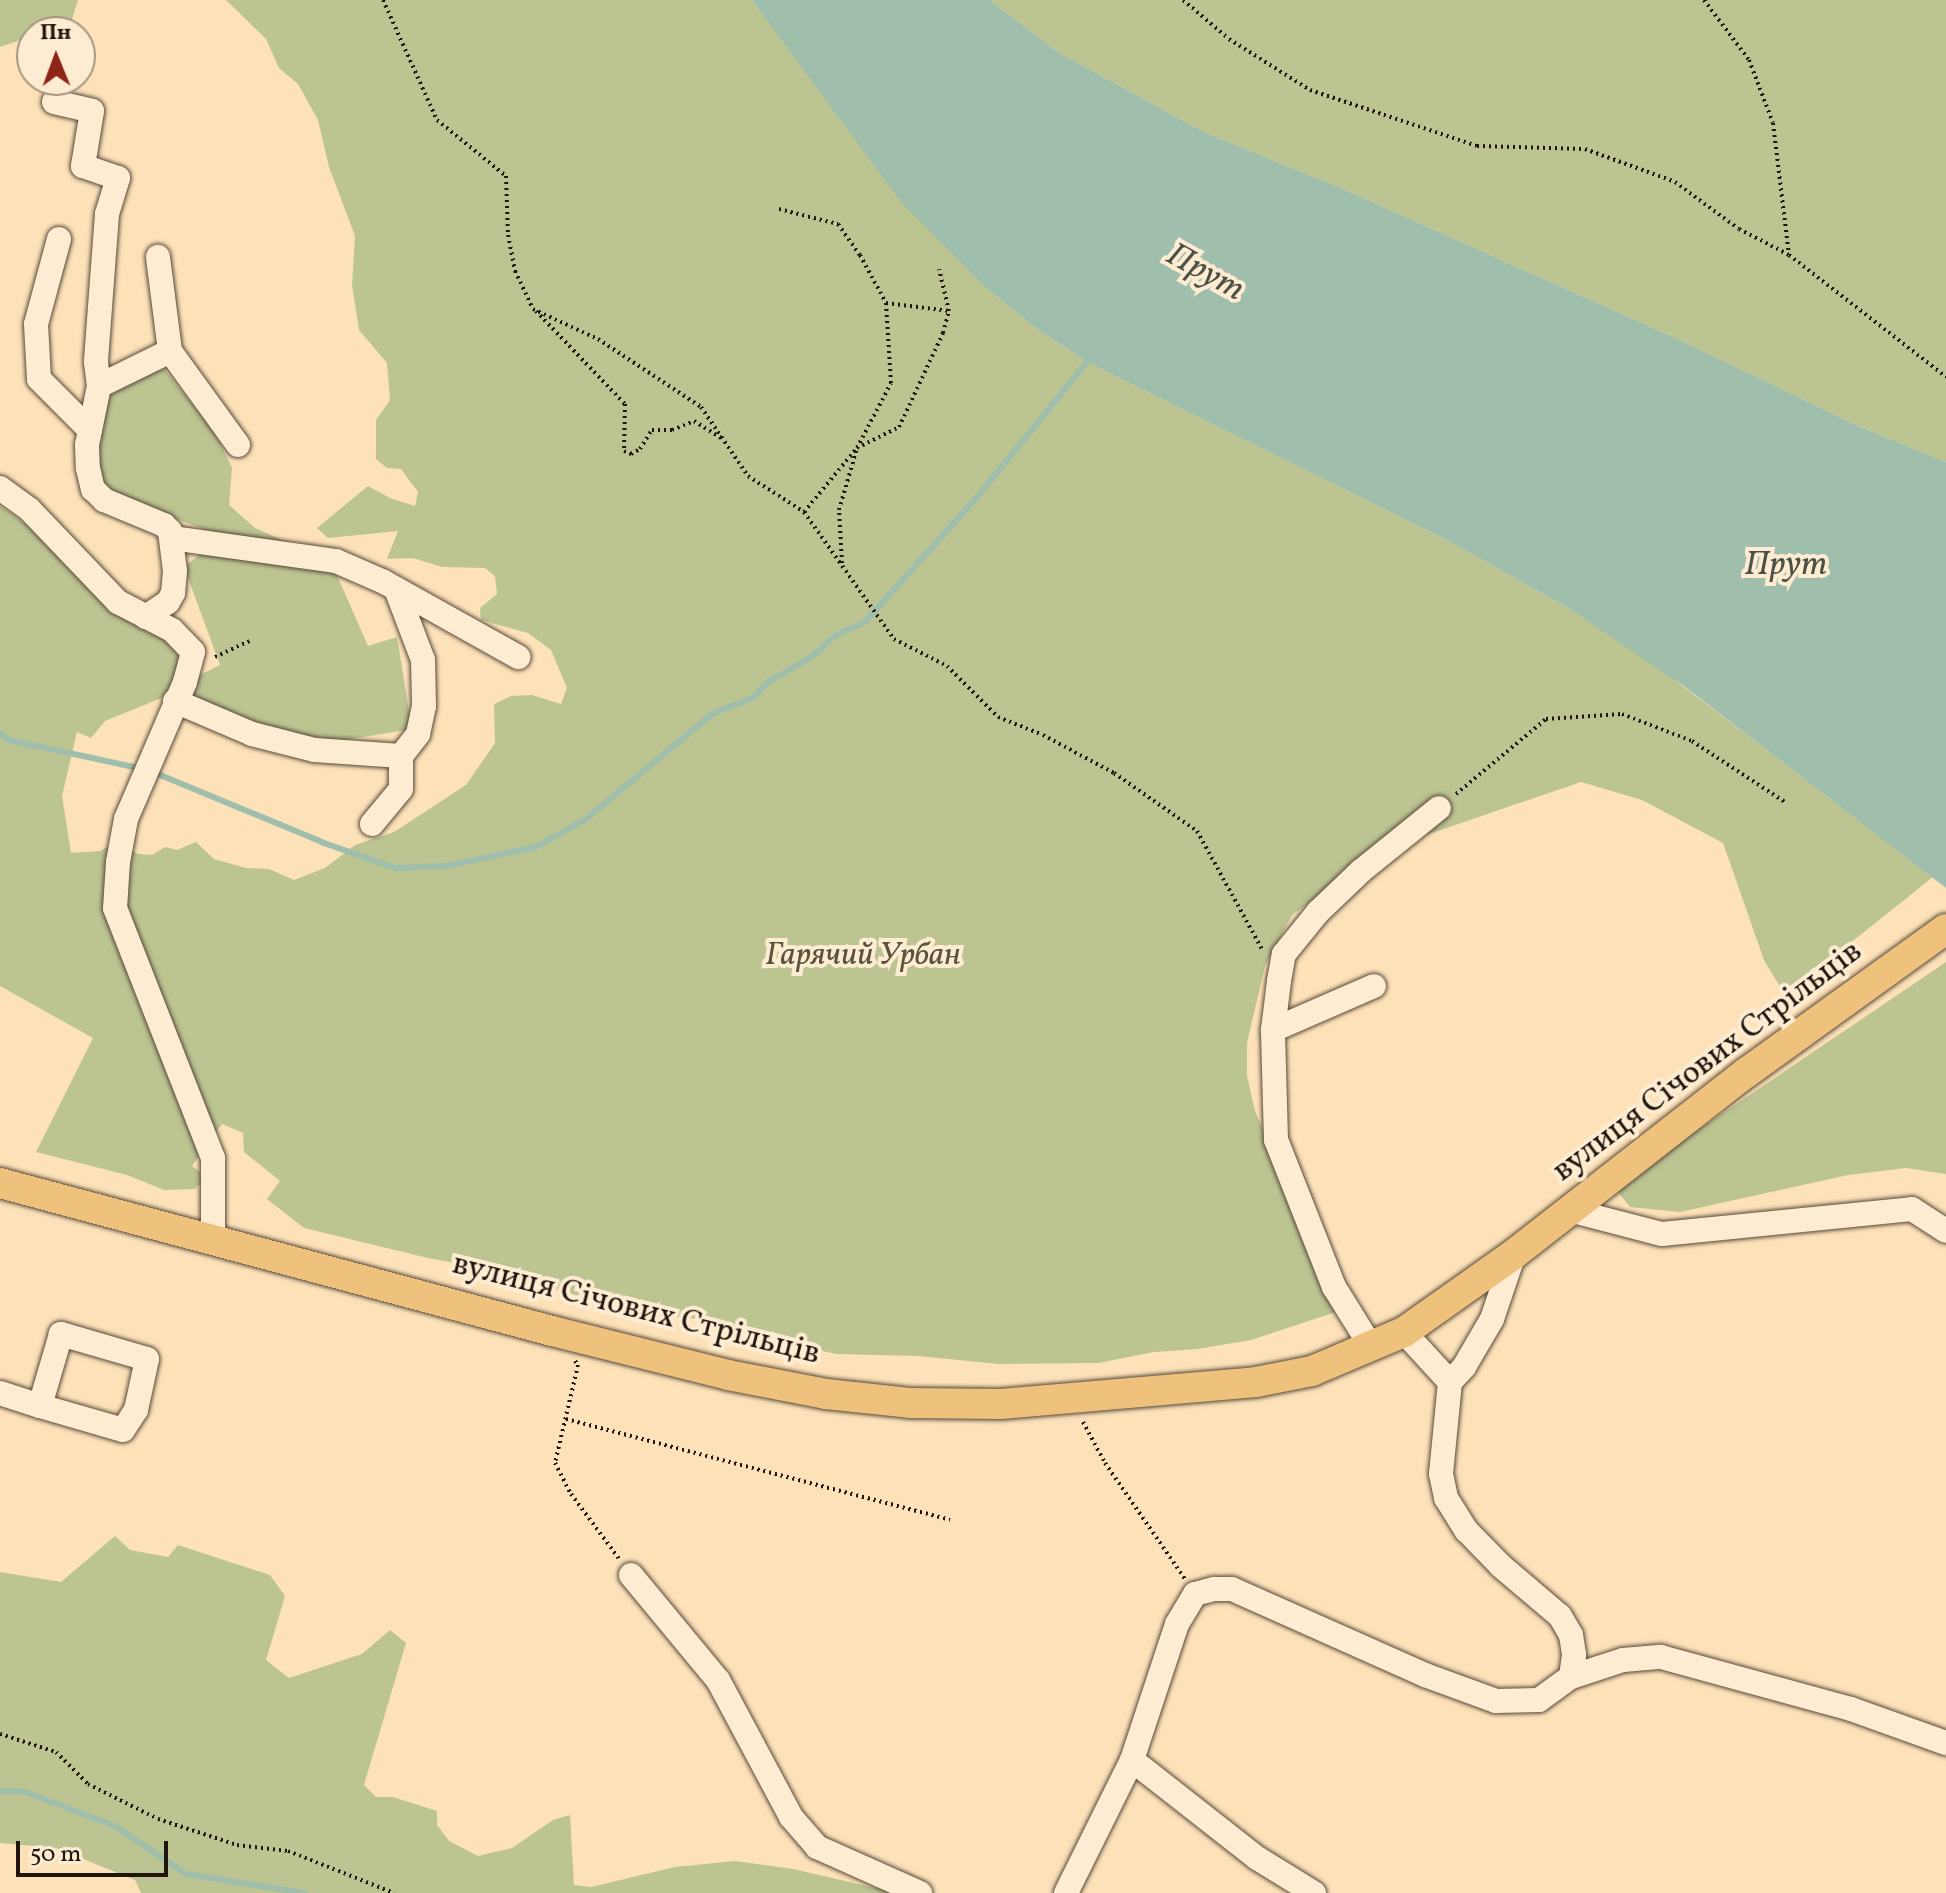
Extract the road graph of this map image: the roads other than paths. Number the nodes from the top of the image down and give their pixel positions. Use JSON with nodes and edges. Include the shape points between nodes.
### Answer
{"nodes":[{"id":1,"x":54,"y":102,"type":"dead end"},
{"id":2,"x":59,"y":239,"type":"dead end"},
{"id":3,"x":158,"y":257,"type":"dead end"},
{"id":4,"x":170,"y":351,"type":"junction"},
{"id":5,"x":99,"y":386,"type":"junction"},
{"id":6,"x":90,"y":430,"type":"junction"},
{"id":7,"x":238,"y":445,"type":"dead end"},
{"id":8,"x":0,"y":488,"type":"edge"},
{"id":9,"x":172,"y":538,"type":"junction"},
{"id":10,"x":396,"y":589,"type":"junction"},
{"id":11,"x":146,"y":617,"type":"junction"},
{"id":12,"x":518,"y":657,"type":"dead end"},
{"id":13,"x":175,"y":701,"type":"junction"},
{"id":14,"x":401,"y":756,"type":"junction"},
{"id":15,"x":1439,"y":808,"type":"road end"},
{"id":16,"x":372,"y":824,"type":"dead end"},
{"id":17,"x":1946,"y":929,"type":"edge"},
{"id":18,"x":1374,"y":986,"type":"dead end"},
{"id":19,"x":1273,"y":1030,"type":"junction"},
{"id":20,"x":0,"y":1183,"type":"edge"},
{"id":21,"x":1569,"y":1210,"type":"junction"},
{"id":22,"x":1946,"y":1231,"type":"edge"},
{"id":23,"x":213,"y":1239,"type":"junction"},
{"id":24,"x":1514,"y":1254,"type":"junction"},
{"id":25,"x":1404,"y":1332,"type":"junction"},
{"id":26,"x":1372,"y":1348,"type":"junction"},
{"id":27,"x":1450,"y":1382,"type":"junction"},
{"id":28,"x":0,"y":1393,"type":"edge"},
{"id":29,"x":40,"y":1406,"type":"junction"},
{"id":30,"x":631,"y":1575,"type":"road end"},
{"id":31,"x":1571,"y":1677,"type":"junction"},
{"id":32,"x":1946,"y":1743,"type":"edge"},
{"id":33,"x":1132,"y":1760,"type":"junction"},
{"id":34,"x":920,"y":1893,"type":"edge"},
{"id":35,"x":1066,"y":1893,"type":"edge"},
{"id":36,"x":1314,"y":1893,"type":"edge"}],
"edges":[{"from":1,"to":5,"type":"street","via":[[92,111],[83,166],[118,178],[107,214],[96,362]]},
{"from":2,"to":6,"type":"street","via":[[36,324],[39,379]]},
{"from":3,"to":4,"type":"street"},
{"from":4,"to":5,"type":"street"},
{"from":4,"to":7,"type":"street"},
{"from":5,"to":6,"type":"street"},
{"from":6,"to":9,"type":"street","via":[[93,489],[104,500],[164,525]]},
{"from":8,"to":11,"type":"street","via":[[29,509],[118,602]]},
{"from":9,"to":10,"type":"street","via":[[336,561]]},
{"from":9,"to":11,"type":"street","via":[[173,593]]},
{"from":10,"to":12,"type":"street"},
{"from":10,"to":14,"type":"street","via":[[423,660],[424,706],[418,734]]},
{"from":11,"to":13,"type":"street","via":[[172,630],[193,652]]},
{"from":13,"to":14,"type":"street","via":[[252,734],[315,750]]},
{"from":13,"to":23,"type":"street","via":[[126,819],[115,908],[213,1158]]},
{"from":14,"to":16,"type":"street","via":[[401,789]]},
{"from":15,"to":19,"type":"street","via":[[1361,871],[1284,954]]},
{"from":17,"to":21,"type":"main road","name":"вулиця Січових Стрільців","via":[[1746,1073]]},
{"from":18,"to":19,"type":"street"},
{"from":19,"to":26,"type":"street","via":[[1276,1140],[1334,1287]]},
{"from":20,"to":23,"type":"main road","name":"вулиця Січових Стрільців"},
{"from":21,"to":22,"type":"street","via":[[1662,1234],[1912,1209]]},
{"from":21,"to":24,"type":"main road","name":"вулиця Січових Стрільців"},
{"from":23,"to":26,"type":"main road","name":"вулиця Січових Стрільців","via":[[728,1375],[910,1403],[1001,1404],[1256,1382],[1312,1371]]},
{"from":24,"to":25,"type":"main road","name":"вулиця Січових Стрільців"},
{"from":24,"to":27,"type":"street","via":[[1492,1319]]},
{"from":25,"to":26,"type":"main road","name":"вулиця Січових Стрільців"},
{"from":25,"to":27,"type":"street"},
{"from":27,"to":31,"type":"street","via":[[1441,1474],[1446,1498],[1467,1531],[1560,1616],[1571,1635]]},
{"from":28,"to":29,"type":"street"},
{"from":29,"to":29,"type":"street","via":[[123,1430],[136,1410],[147,1359],[61,1334]]},
{"from":30,"to":34,"type":"street","via":[[718,1680],[791,1817],[817,1847]]},
{"from":31,"to":32,"type":"street","via":[[1623,1660],[1661,1657],[1851,1709]]},
{"from":31,"to":33,"type":"street","via":[[1539,1700],[1496,1701],[1232,1589],[1195,1594],[1177,1624]]},
{"from":33,"to":35,"type":"street"},
{"from":33,"to":36,"type":"street","via":[[1257,1858]]}]}
